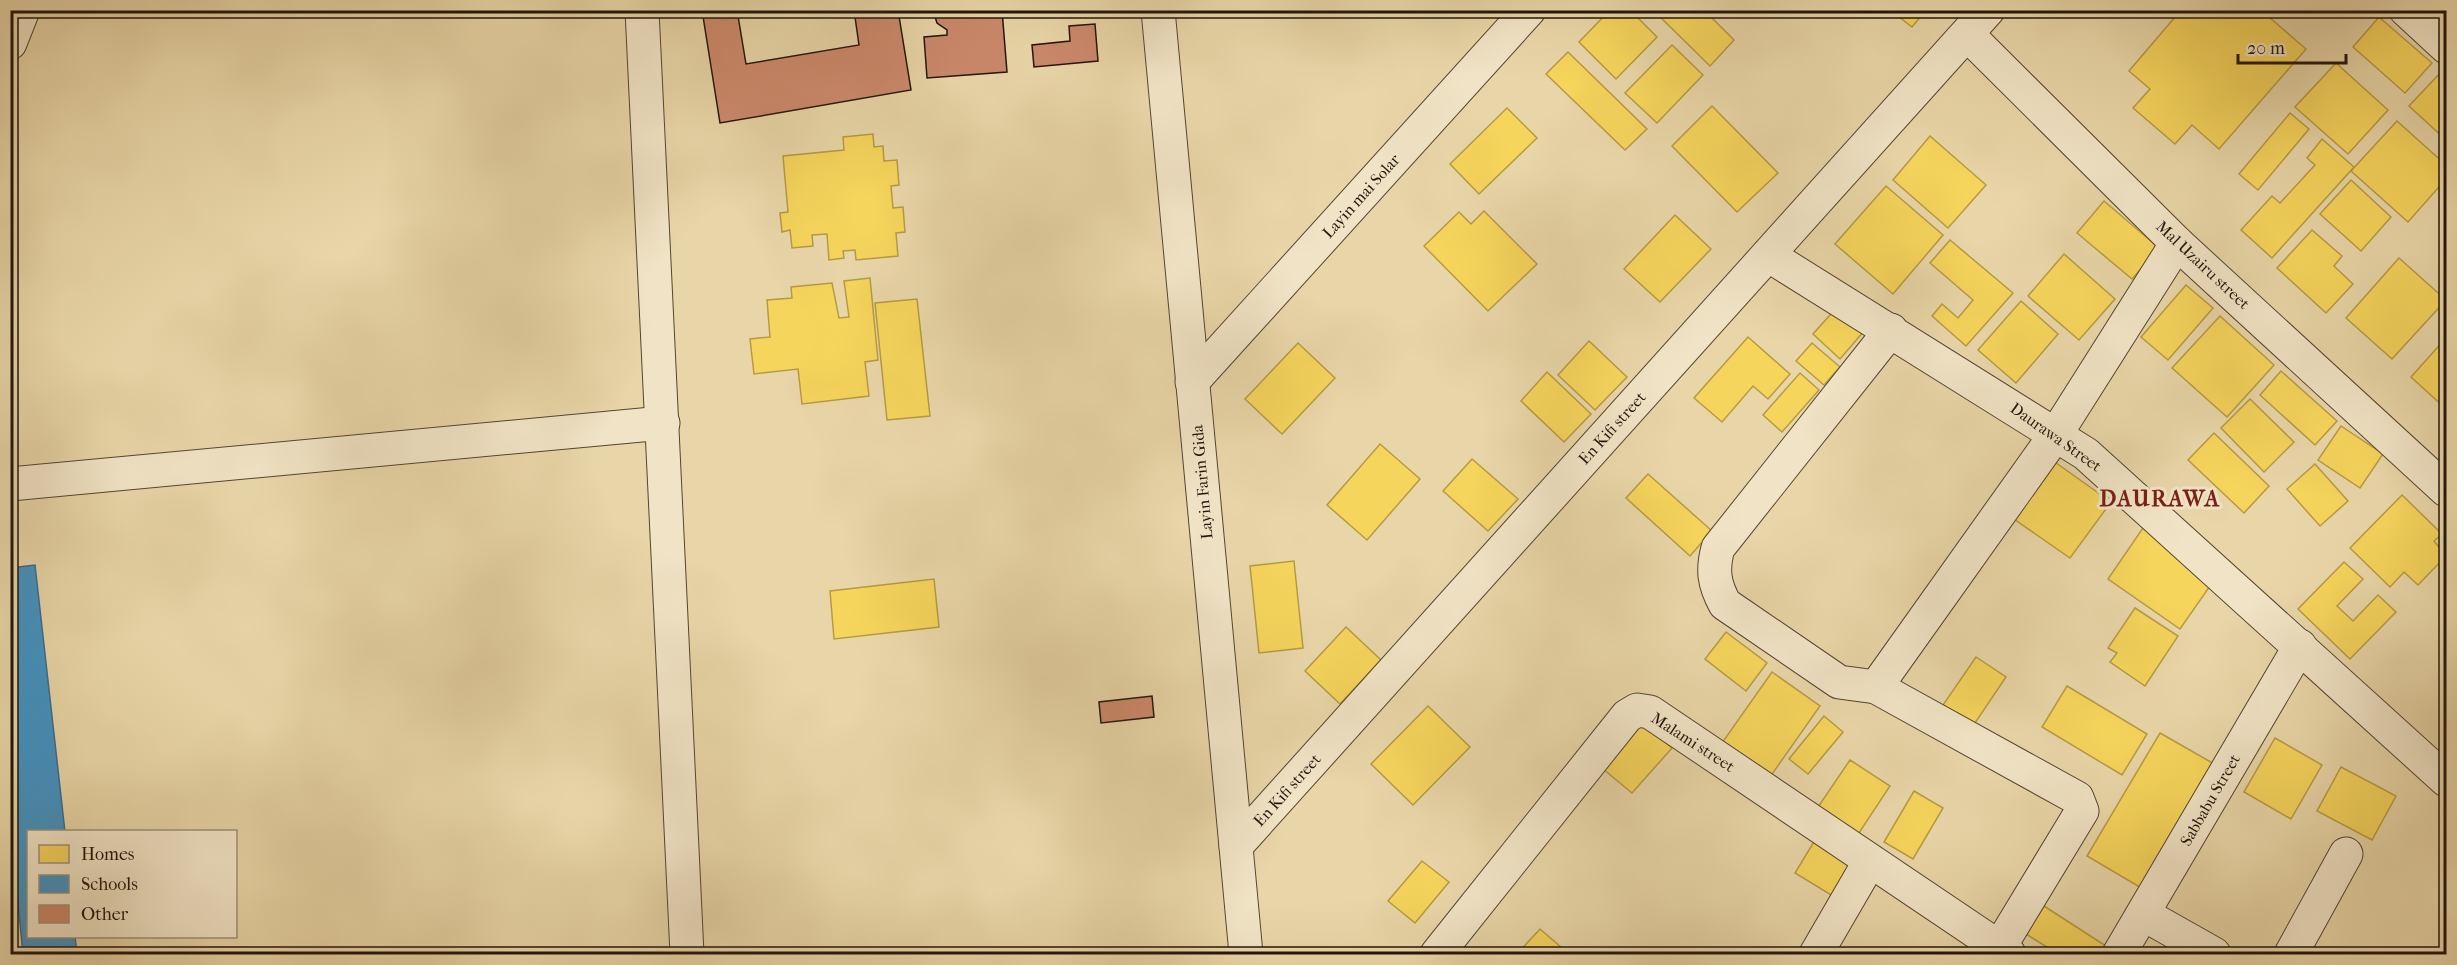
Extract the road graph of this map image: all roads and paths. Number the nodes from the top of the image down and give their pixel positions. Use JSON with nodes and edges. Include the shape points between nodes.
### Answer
{"nodes":[{"id":1,"x":23,"y":10,"type":"edge"},
{"id":2,"x":642,"y":10,"type":"edge"},
{"id":3,"x":1158,"y":10,"type":"edge"},
{"id":4,"x":1529,"y":10,"type":"edge"},
{"id":5,"x":2406,"y":10,"type":"edge"},
{"id":6,"x":1977,"y":22,"type":"edge"},
{"id":7,"x":10,"y":43,"type":"edge"},
{"id":8,"x":2446,"y":47,"type":"edge"},
{"id":9,"x":2177,"y":243,"type":"junction"},
{"id":10,"x":1768,"y":255,"type":"junction"},
{"id":11,"x":1891,"y":330,"type":"junction"},
{"id":12,"x":1192,"y":382,"type":"junction"},
{"id":13,"x":663,"y":423,"type":"junction"},
{"id":14,"x":2056,"y":434,"type":"junction"},
{"id":15,"x":10,"y":484,"type":"edge"},
{"id":16,"x":2446,"y":490,"type":"edge"},
{"id":17,"x":2300,"y":646,"type":"junction"},
{"id":18,"x":1876,"y":687,"type":"junction"},
{"id":19,"x":2446,"y":780,"type":"edge"},
{"id":20,"x":1236,"y":846,"type":"junction"},
{"id":21,"x":2346,"y":854,"type":"dead end"},
{"id":22,"x":1870,"y":861,"type":"junction"},
{"id":23,"x":2143,"y":915,"type":"junction"},
{"id":24,"x":2004,"y":951,"type":"edge"},
{"id":25,"x":687,"y":954,"type":"edge"},
{"id":26,"x":1246,"y":954,"type":"edge"},
{"id":27,"x":1437,"y":954,"type":"edge"},
{"id":28,"x":1816,"y":954,"type":"edge"},
{"id":29,"x":2119,"y":954,"type":"edge"},
{"id":30,"x":2214,"y":954,"type":"edge"},
{"id":31,"x":2291,"y":954,"type":"edge"}],
"edges":[{"from":1,"to":7,"type":"street"},
{"from":2,"to":13,"type":"street"},
{"from":3,"to":12,"type":"street","name":"Layin Farin Gida"},
{"from":4,"to":12,"type":"street","name":"Layin mai Solar"},
{"from":5,"to":8,"type":"street"},
{"from":6,"to":9,"type":"street","name":"Mal Uzairu street"},
{"from":6,"to":10,"type":"street","name":"En Kifi street"},
{"from":9,"to":14,"type":"street"},
{"from":9,"to":16,"type":"street","name":"Mal Uzairu street"},
{"from":10,"to":11,"type":"street","name":"Daurawa Street"},
{"from":10,"to":20,"type":"street","name":"En Kifi street"},
{"from":11,"to":14,"type":"street","name":"Daurawa Street"},
{"from":11,"to":18,"type":"street","via":[[1718,548],[1713,567],[1716,587],[1725,604],[1839,682]]},
{"from":12,"to":20,"type":"street","name":"Layin Farin Gida"},
{"from":13,"to":15,"type":"street"},
{"from":13,"to":25,"type":"street"},
{"from":14,"to":17,"type":"street","name":"Daurawa Street","via":[[2086,454]]},
{"from":14,"to":18,"type":"street"},
{"from":17,"to":19,"type":"street","name":"Daurawa Street"},
{"from":17,"to":23,"type":"street","name":"Sabbabu Street"},
{"from":18,"to":24,"type":"street","via":[[2082,804],[2082,811]]},
{"from":20,"to":26,"type":"street","name":"Layin Farin Gida"},
{"from":21,"to":31,"type":"street"},
{"from":22,"to":24,"type":"street","name":"Malami street"},
{"from":22,"to":27,"type":"street","name":"Malami street","via":[[1650,712],[1637,710],[1627,716]]},
{"from":22,"to":28,"type":"street"},
{"from":23,"to":29,"type":"street","name":"Sabbabu Street"},
{"from":23,"to":30,"type":"street"}]}
